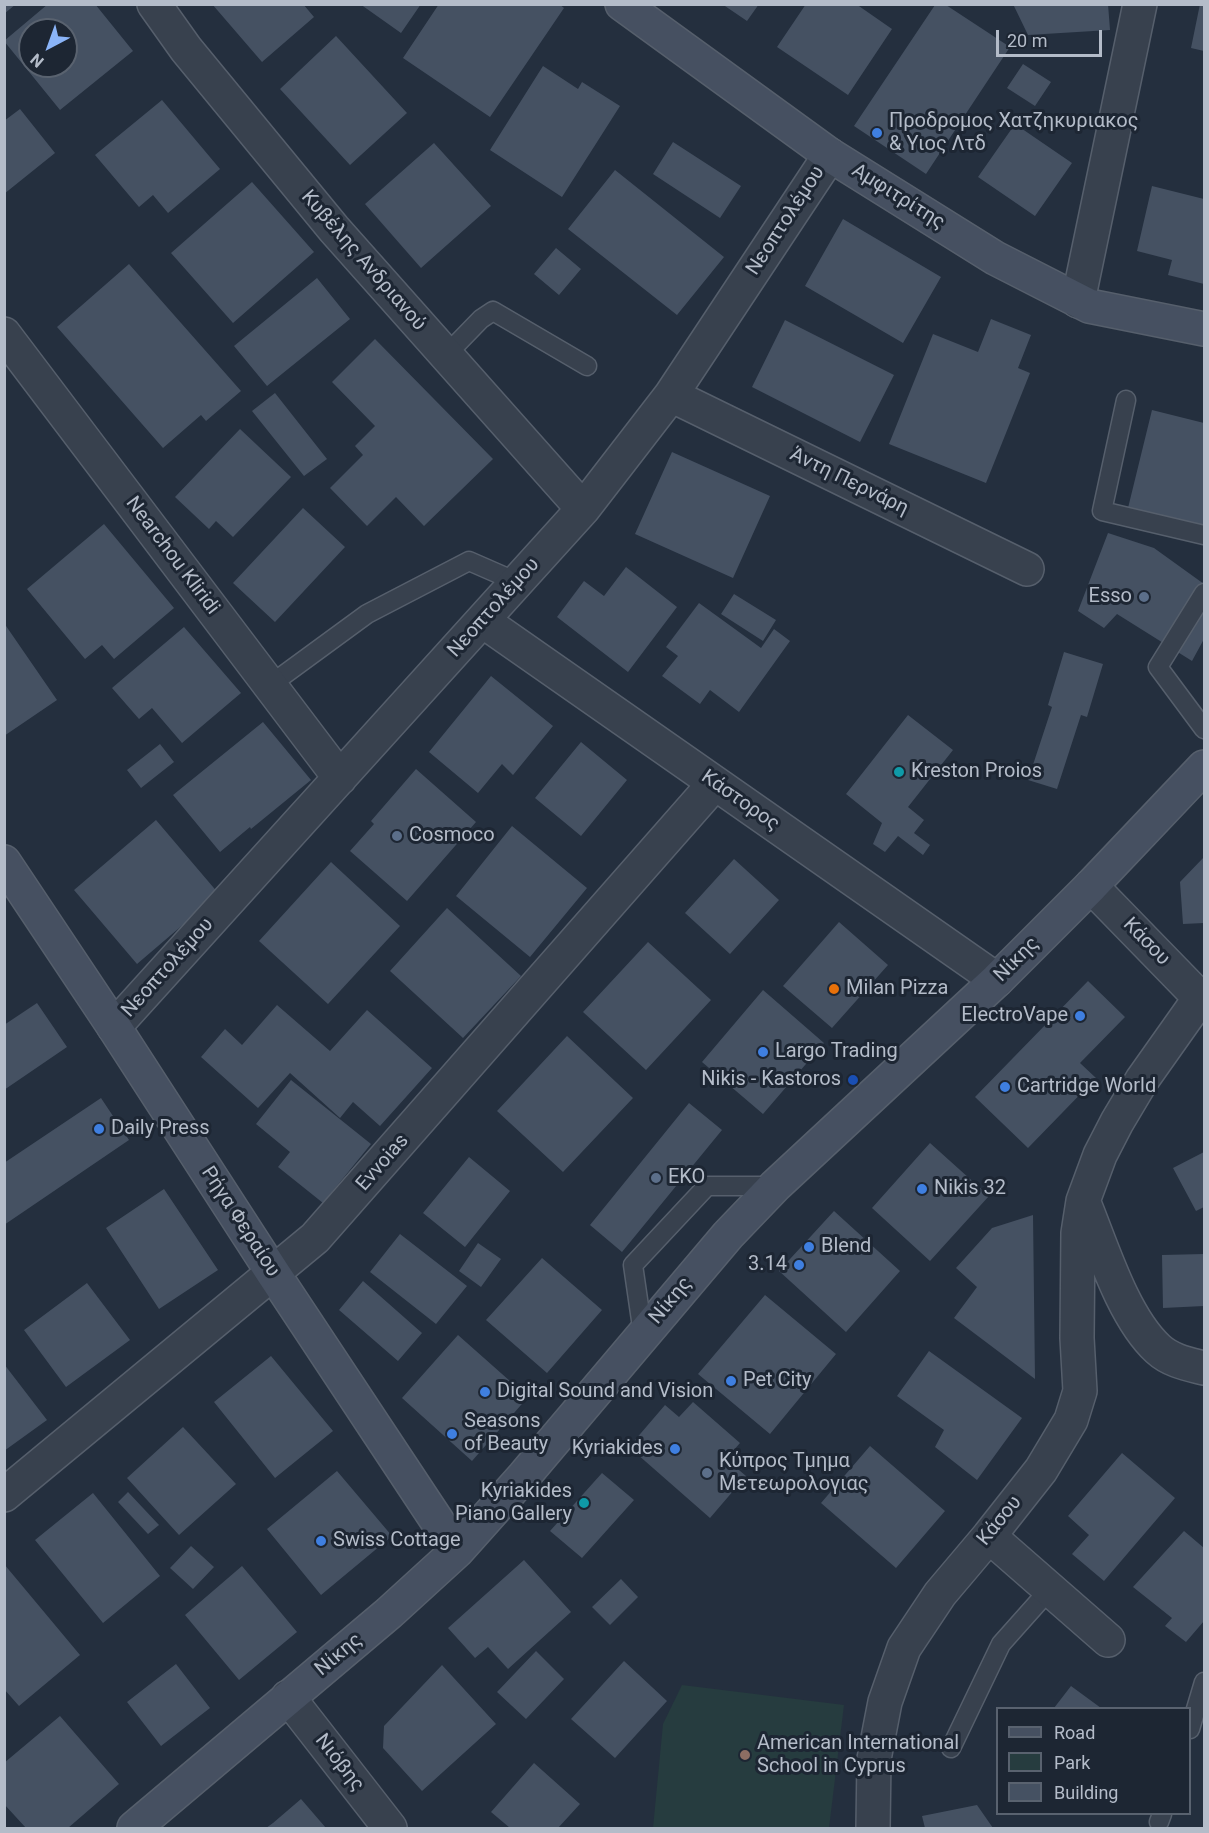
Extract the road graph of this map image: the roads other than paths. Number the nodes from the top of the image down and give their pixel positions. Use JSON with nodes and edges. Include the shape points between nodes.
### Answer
{"nodes":[{"id":1,"x":154,"y":4,"type":"edge"},
{"id":2,"x":622,"y":4,"type":"edge"},
{"id":3,"x":1140,"y":4,"type":"edge"},
{"id":4,"x":830,"y":155,"type":"junction"},
{"id":5,"x":1078,"y":301,"type":"junction"},
{"id":6,"x":1204,"y":329,"type":"edge"},
{"id":7,"x":4,"y":334,"type":"edge"},
{"id":8,"x":446,"y":355,"type":"junction"},
{"id":9,"x":587,"y":366,"type":"dead end"},
{"id":10,"x":671,"y":395,"type":"junction"},
{"id":11,"x":1126,"y":400,"type":"dead end"},
{"id":12,"x":583,"y":509,"type":"junction"},
{"id":13,"x":1204,"y":536,"type":"edge"},
{"id":14,"x":1027,"y":569,"type":"dead end"},
{"id":15,"x":517,"y":582,"type":"junction"},
{"id":16,"x":1204,"y":593,"type":"edge"},
{"id":17,"x":483,"y":621,"type":"junction"},
{"id":18,"x":270,"y":685,"type":"junction"},
{"id":19,"x":1204,"y":729,"type":"edge"},
{"id":20,"x":1204,"y":767,"type":"edge"},
{"id":21,"x":340,"y":778,"type":"junction"},
{"id":22,"x":715,"y":783,"type":"junction"},
{"id":23,"x":4,"y":861,"type":"edge"},
{"id":24,"x":1091,"y":886,"type":"junction"},
{"id":25,"x":997,"y":980,"type":"junction"},
{"id":26,"x":1202,"y":997,"type":"edge"},
{"id":27,"x":114,"y":1027,"type":"junction"},
{"id":28,"x":775,"y":1186,"type":"junction"},
{"id":29,"x":1083,"y":1201,"type":"junction"},
{"id":30,"x":273,"y":1273,"type":"junction"},
{"id":31,"x":643,"y":1334,"type":"junction"},
{"id":32,"x":1204,"y":1368,"type":"edge"},
{"id":33,"x":4,"y":1495,"type":"edge"},
{"id":34,"x":989,"y":1536,"type":"junction"},
{"id":35,"x":457,"y":1551,"type":"junction"},
{"id":36,"x":1050,"y":1589,"type":"junction"},
{"id":37,"x":1108,"y":1640,"type":"dead end"},
{"id":38,"x":1204,"y":1682,"type":"edge"},
{"id":39,"x":288,"y":1697,"type":"junction"},
{"id":40,"x":1191,"y":1726,"type":"edge"},
{"id":41,"x":951,"y":1748,"type":"dead end"},
{"id":42,"x":134,"y":1828,"type":"edge"},
{"id":43,"x":390,"y":1828,"type":"edge"},
{"id":44,"x":873,"y":1828,"type":"edge"}],
"edges":[{"from":1,"to":8,"type":"street","name":"Κυβέλης Ανδριανού","via":[[186,49],[320,212]]},
{"from":2,"to":4,"type":"main road","name":"Αμφιτρίτης"},
{"from":3,"to":5,"type":"street"},
{"from":4,"to":5,"type":"main road","name":"Αμφιτρίτης","via":[[995,258]]},
{"from":4,"to":10,"type":"street","name":"Νεοπτολέμου"},
{"from":5,"to":6,"type":"main road","name":"Αμφιτρίτης"},
{"from":7,"to":18,"type":"street","name":"Nearchou Kliridi"},
{"from":8,"to":9,"type":"lane","via":[[493,310]]},
{"from":8,"to":12,"type":"street","name":"Κυβέλης Ανδριανού"},
{"from":10,"to":12,"type":"street","name":"Νεοπτολέμου"},
{"from":10,"to":14,"type":"street","name":"Άντη Περνάρη"},
{"from":11,"to":13,"type":"lane","via":[[1102,511]]},
{"from":12,"to":15,"type":"street","name":"Νεοπτολέμου"},
{"from":15,"to":17,"type":"street","name":"Νεοπτολέμου"},
{"from":15,"to":18,"type":"lane","via":[[469,561],[367,614]]},
{"from":16,"to":19,"type":"lane","via":[[1158,667]]},
{"from":17,"to":21,"type":"street","name":"Νεοπτολέμου"},
{"from":17,"to":22,"type":"street","name":"Κάστορος"},
{"from":18,"to":21,"type":"street","name":"Nearchou Kliridi"},
{"from":20,"to":24,"type":"main road","name":"Νίκης"},
{"from":21,"to":27,"type":"street","name":"Νεοπτολέμου"},
{"from":22,"to":25,"type":"street","name":"Κάστορος"},
{"from":22,"to":30,"type":"street","name":"Evvoias","via":[[333,1220]]},
{"from":23,"to":27,"type":"main road","name":"Ρήγα Φεραίου"},
{"from":24,"to":25,"type":"main road","name":"Νίκης"},
{"from":24,"to":26,"type":"street","name":"Κάσου"},
{"from":25,"to":28,"type":"main road","name":"Νίκης"},
{"from":26,"to":29,"type":"street","name":"Κάσου","via":[[1117,1122]]},
{"from":27,"to":30,"type":"main road","name":"Ρήγα Φεραίου"},
{"from":28,"to":31,"type":"main road","name":"Νίκης"},
{"from":28,"to":31,"type":"lane","via":[[707,1186],[633,1266]]},
{"from":29,"to":32,"type":"street","via":[[1136,1324],[1159,1350],[1179,1362]]},
{"from":29,"to":34,"type":"street","name":"Κάσου","via":[[1078,1233],[1080,1391],[1071,1420],[1041,1470]]},
{"from":30,"to":33,"type":"street","name":"Evvoias"},
{"from":30,"to":35,"type":"main road","name":"Ρήγα Φεραίου"},
{"from":31,"to":35,"type":"main road","name":"Νίκης"},
{"from":34,"to":36,"type":"street"},
{"from":34,"to":44,"type":"street","name":"Κάσου","via":[[940,1594],[904,1647],[885,1702],[874,1759]]},
{"from":35,"to":39,"type":"main road","name":"Νίκης"},
{"from":36,"to":37,"type":"street"},
{"from":36,"to":41,"type":"lane","via":[[1001,1644]]},
{"from":38,"to":40,"type":"lane"},
{"from":39,"to":42,"type":"main road","name":"Νίκης"},
{"from":39,"to":43,"type":"street","name":"Νιόβης"}]}
